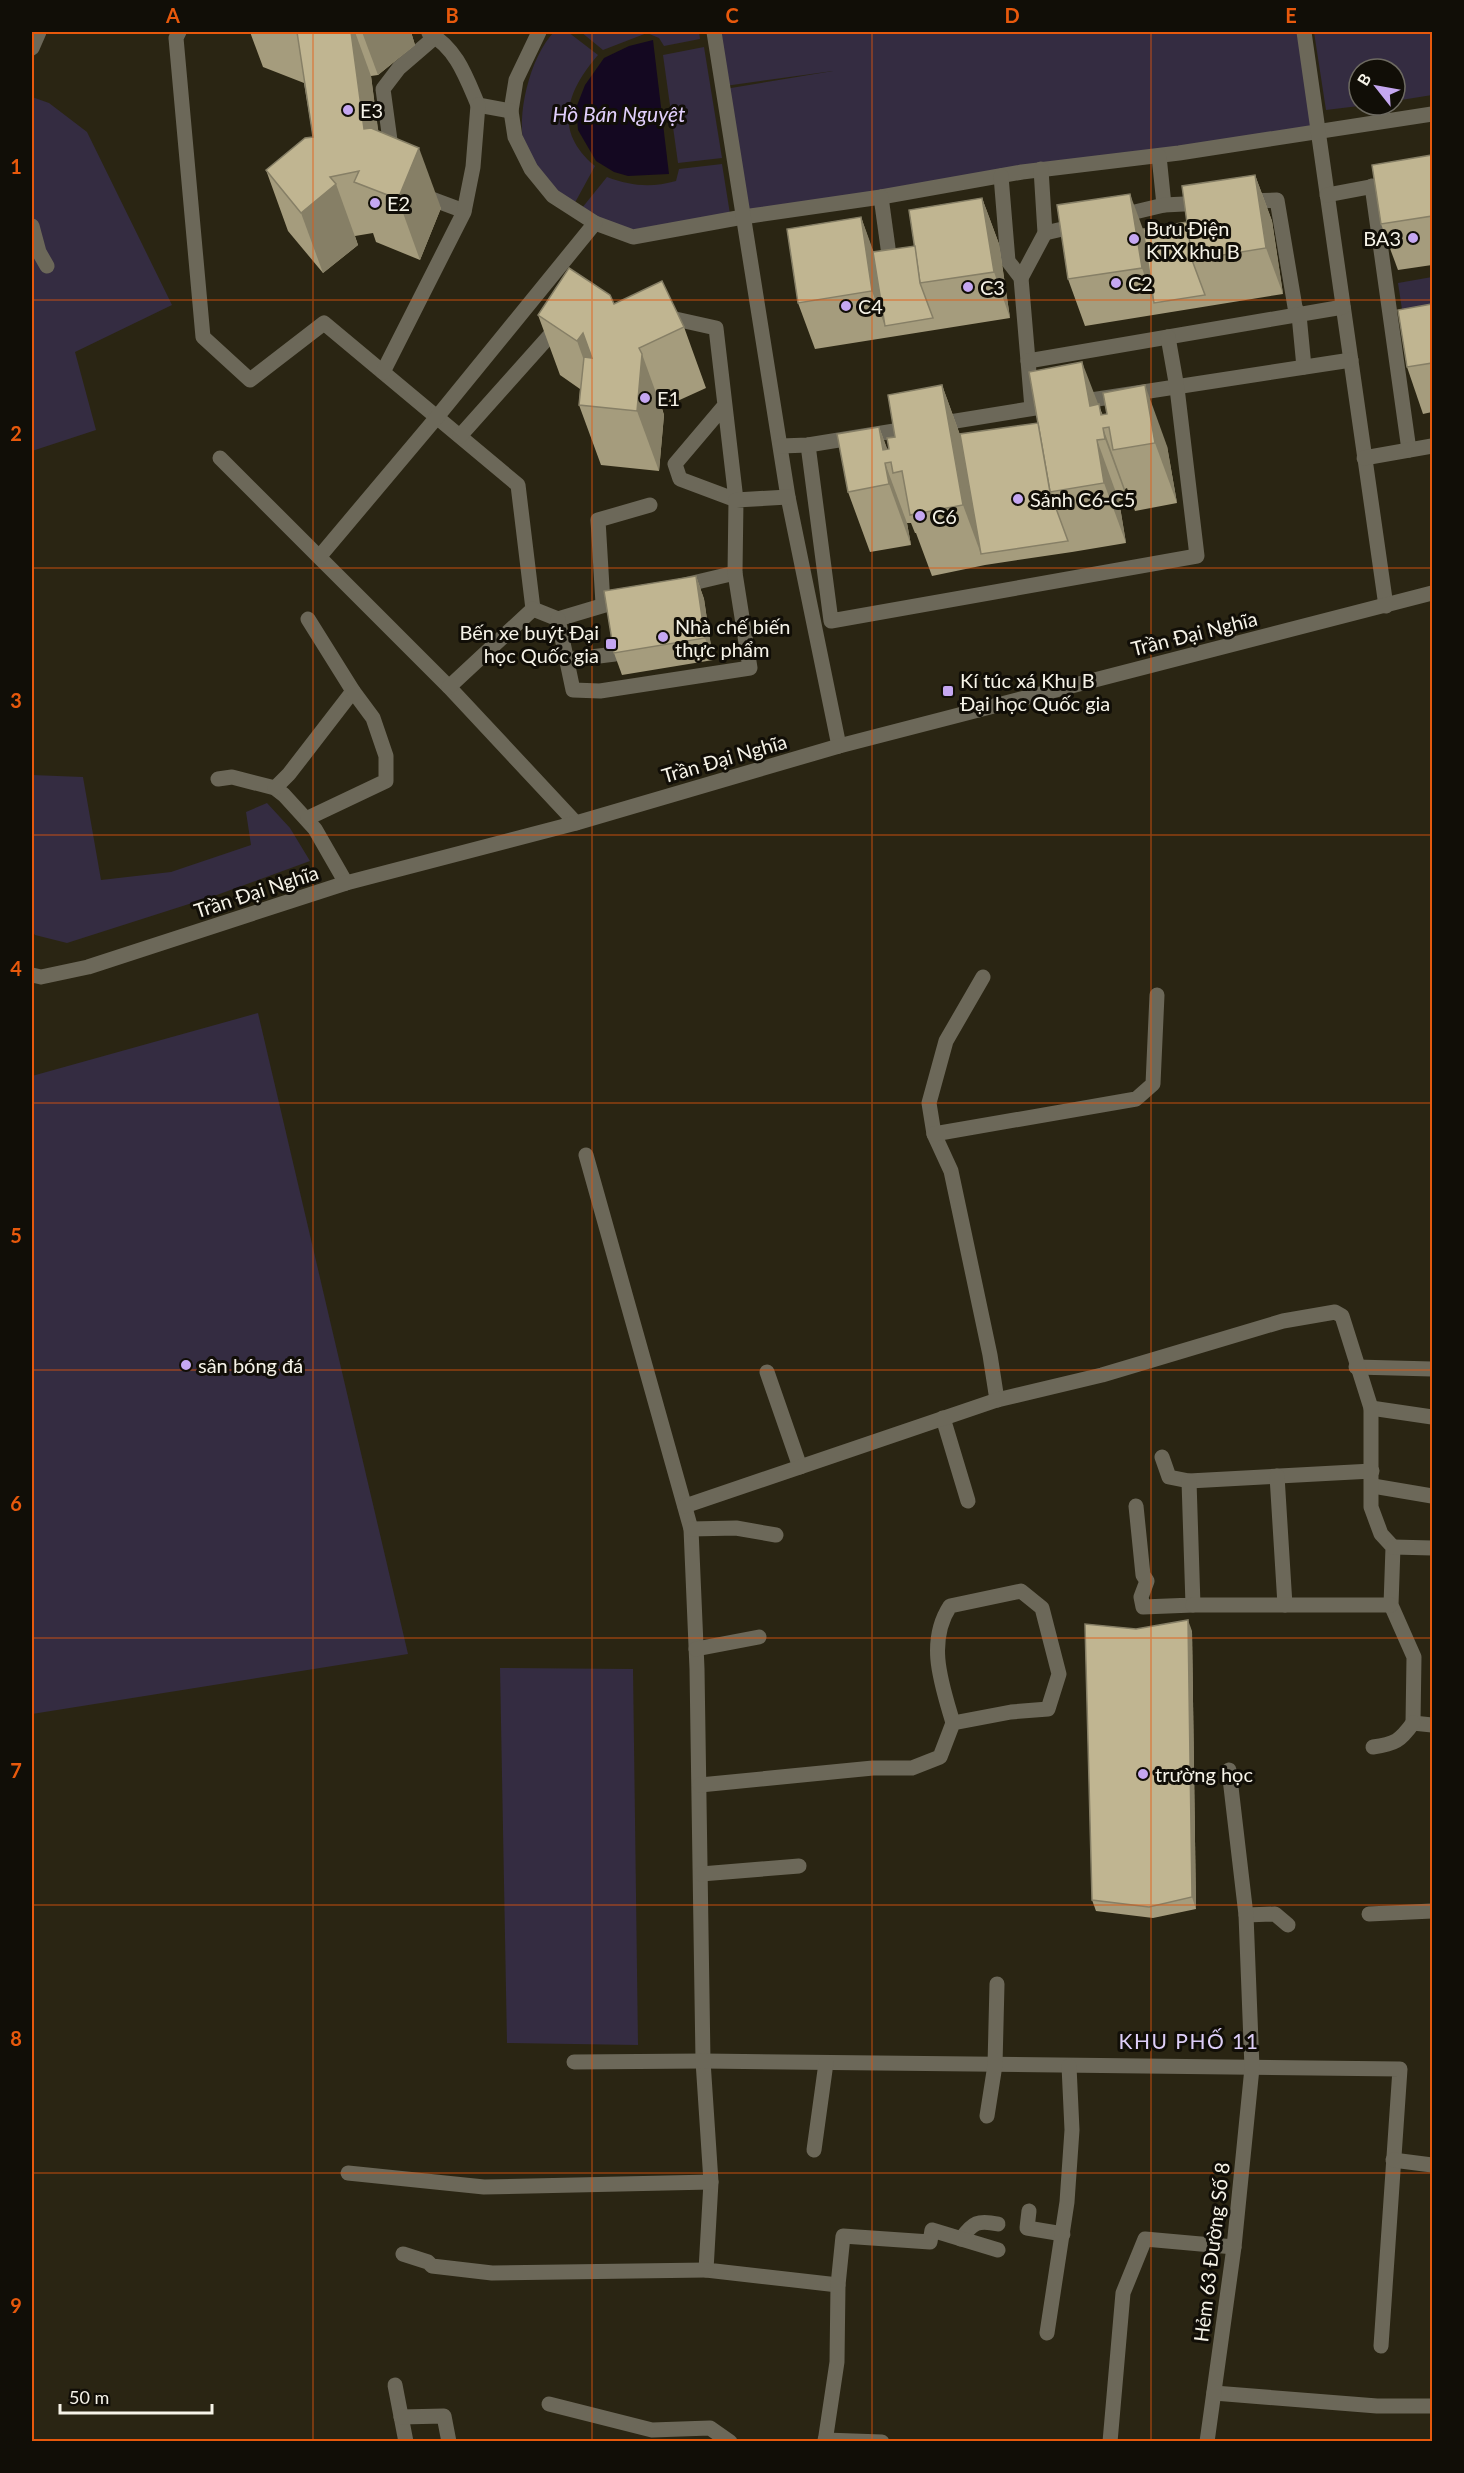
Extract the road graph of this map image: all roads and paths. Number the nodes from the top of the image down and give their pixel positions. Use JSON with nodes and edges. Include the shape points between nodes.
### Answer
{"nodes":[{"id":1,"x":39,"y":32,"type":"edge"},
{"id":2,"x":179,"y":32,"type":"edge"},
{"id":3,"x":539,"y":32,"type":"edge"},
{"id":4,"x":714,"y":32,"type":"edge"},
{"id":5,"x":1304,"y":32,"type":"edge"},
{"id":6,"x":431,"y":34,"type":"edge"},
{"id":7,"x":32,"y":48,"type":"edge"},
{"id":8,"x":478,"y":105,"type":"junction"},
{"id":9,"x":511,"y":111,"type":"junction"},
{"id":10,"x":1432,"y":114,"type":"edge"},
{"id":11,"x":1318,"y":132,"type":"junction"},
{"id":12,"x":1159,"y":156,"type":"junction"},
{"id":13,"x":1041,"y":170,"type":"junction"},
{"id":14,"x":395,"y":175,"type":"edge"},
{"id":15,"x":1001,"y":176,"type":"junction"},
{"id":16,"x":1392,"y":183,"type":"edge"},
{"id":17,"x":1372,"y":186,"type":"junction"},
{"id":18,"x":408,"y":190,"type":"edge"},
{"id":19,"x":1327,"y":195,"type":"junction"},
{"id":20,"x":881,"y":197,"type":"junction"},
{"id":21,"x":1164,"y":205,"type":"junction"},
{"id":22,"x":464,"y":211,"type":"junction"},
{"id":23,"x":743,"y":218,"type":"junction"},
{"id":24,"x":595,"y":223,"type":"junction"},
{"id":25,"x":32,"y":226,"type":"edge"},
{"id":26,"x":1045,"y":233,"type":"junction"},
{"id":27,"x":889,"y":255,"type":"edge"},
{"id":28,"x":47,"y":266,"type":"dead end"},
{"id":29,"x":1021,"y":278,"type":"junction"},
{"id":30,"x":1343,"y":308,"type":"junction"},
{"id":31,"x":644,"y":313,"type":"edge"},
{"id":32,"x":569,"y":314,"type":"edge"},
{"id":33,"x":1299,"y":315,"type":"junction"},
{"id":34,"x":1168,"y":337,"type":"junction"},
{"id":35,"x":1351,"y":360,"type":"junction"},
{"id":36,"x":1028,"y":361,"type":"junction"},
{"id":37,"x":1304,"y":367,"type":"junction"},
{"id":38,"x":384,"y":372,"type":"junction"},
{"id":39,"x":1177,"y":388,"type":"junction"},
{"id":40,"x":725,"y":405,"type":"junction"},
{"id":41,"x":1032,"y":408,"type":"junction"},
{"id":42,"x":437,"y":417,"type":"junction"},
{"id":43,"x":460,"y":436,"type":"junction"},
{"id":44,"x":808,"y":445,"type":"junction"},
{"id":45,"x":781,"y":446,"type":"junction"},
{"id":46,"x":1432,"y":446,"type":"edge"},
{"id":47,"x":1409,"y":450,"type":"junction"},
{"id":48,"x":220,"y":458,"type":"dead end"},
{"id":49,"x":1364,"y":458,"type":"junction"},
{"id":50,"x":788,"y":497,"type":"junction"},
{"id":51,"x":736,"y":500,"type":"junction"},
{"id":52,"x":650,"y":505,"type":"dead end"},
{"id":53,"x":320,"y":556,"type":"junction"},
{"id":54,"x":735,"y":573,"type":"junction"},
{"id":55,"x":669,"y":588,"type":"edge"},
{"id":56,"x":1432,"y":593,"type":"edge"},
{"id":57,"x":636,"y":596,"type":"edge"},
{"id":58,"x":603,"y":604,"type":"junction"},
{"id":59,"x":1386,"y":606,"type":"junction"},
{"id":60,"x":533,"y":609,"type":"junction"},
{"id":61,"x":308,"y":619,"type":"dead end"},
{"id":62,"x":558,"y":619,"type":"junction"},
{"id":63,"x":615,"y":654,"type":"edge"},
{"id":64,"x":567,"y":660,"type":"junction"},
{"id":65,"x":450,"y":687,"type":"junction"},
{"id":66,"x":353,"y":691,"type":"junction"},
{"id":67,"x":839,"y":746,"type":"junction"},
{"id":68,"x":218,"y":779,"type":"dead end"},
{"id":69,"x":275,"y":788,"type":"junction"},
{"id":70,"x":308,"y":818,"type":"junction"},
{"id":71,"x":576,"y":823,"type":"junction"},
{"id":72,"x":346,"y":884,"type":"junction"},
{"id":73,"x":32,"y":975,"type":"edge"},
{"id":74,"x":983,"y":977,"type":"dead end"},
{"id":75,"x":1157,"y":994,"type":"dead end"},
{"id":76,"x":934,"y":1134,"type":"junction"},
{"id":77,"x":586,"y":1155,"type":"dead end"},
{"id":78,"x":1356,"y":1367,"type":"junction"},
{"id":79,"x":1432,"y":1369,"type":"edge"},
{"id":80,"x":767,"y":1372,"type":"dead end"},
{"id":81,"x":998,"y":1400,"type":"junction"},
{"id":82,"x":1371,"y":1408,"type":"junction"},
{"id":83,"x":1432,"y":1417,"type":"edge"},
{"id":84,"x":943,"y":1418,"type":"junction"},
{"id":85,"x":1162,"y":1457,"type":"dead end"},
{"id":86,"x":800,"y":1467,"type":"junction"},
{"id":87,"x":1372,"y":1471,"type":"junction"},
{"id":88,"x":1277,"y":1476,"type":"junction"},
{"id":89,"x":1189,"y":1481,"type":"junction"},
{"id":90,"x":1373,"y":1486,"type":"junction"},
{"id":91,"x":1432,"y":1496,"type":"edge"},
{"id":92,"x":968,"y":1501,"type":"dead end"},
{"id":93,"x":685,"y":1506,"type":"junction"},
{"id":94,"x":1136,"y":1506,"type":"dead end"},
{"id":95,"x":691,"y":1529,"type":"junction"},
{"id":96,"x":776,"y":1535,"type":"dead end"},
{"id":97,"x":1393,"y":1547,"type":"junction"},
{"id":98,"x":1432,"y":1548,"type":"edge"},
{"id":99,"x":1193,"y":1605,"type":"junction"},
{"id":100,"x":1285,"y":1605,"type":"junction"},
{"id":101,"x":1391,"y":1605,"type":"junction"},
{"id":102,"x":759,"y":1637,"type":"dead end"},
{"id":103,"x":696,"y":1649,"type":"junction"},
{"id":104,"x":953,"y":1723,"type":"junction"},
{"id":105,"x":1413,"y":1723,"type":"junction"},
{"id":106,"x":1432,"y":1725,"type":"edge"},
{"id":107,"x":1373,"y":1747,"type":"dead end"},
{"id":108,"x":1229,"y":1770,"type":"dead end"},
{"id":109,"x":700,"y":1785,"type":"junction"},
{"id":110,"x":799,"y":1866,"type":"dead end"},
{"id":111,"x":701,"y":1874,"type":"junction"},
{"id":112,"x":1432,"y":1911,"type":"edge"},
{"id":113,"x":1369,"y":1914,"type":"dead end"},
{"id":114,"x":1246,"y":1915,"type":"junction"},
{"id":115,"x":1288,"y":1925,"type":"dead end"},
{"id":116,"x":997,"y":1984,"type":"dead end"},
{"id":117,"x":703,"y":2061,"type":"junction"},
{"id":118,"x":574,"y":2062,"type":"dead end"},
{"id":119,"x":826,"y":2063,"type":"junction"},
{"id":120,"x":995,"y":2065,"type":"junction"},
{"id":121,"x":1069,"y":2066,"type":"junction"},
{"id":122,"x":1252,"y":2068,"type":"junction"},
{"id":123,"x":987,"y":2115,"type":"dead end"},
{"id":124,"x":814,"y":2150,"type":"dead end"},
{"id":125,"x":1393,"y":2160,"type":"junction"},
{"id":126,"x":1432,"y":2165,"type":"edge"},
{"id":127,"x":348,"y":2173,"type":"dead end"},
{"id":128,"x":711,"y":2181,"type":"junction"},
{"id":129,"x":1029,"y":2211,"type":"dead end"},
{"id":130,"x":998,"y":2224,"type":"dead end"},
{"id":131,"x":1063,"y":2234,"type":"junction"},
{"id":132,"x":961,"y":2239,"type":"junction"},
{"id":133,"x":1234,"y":2247,"type":"junction"},
{"id":134,"x":998,"y":2250,"type":"dead end"},
{"id":135,"x":403,"y":2254,"type":"dead end"},
{"id":136,"x":706,"y":2270,"type":"junction"},
{"id":137,"x":838,"y":2285,"type":"junction"},
{"id":138,"x":1047,"y":2333,"type":"dead end"},
{"id":139,"x":1381,"y":2346,"type":"dead end"},
{"id":140,"x":395,"y":2385,"type":"dead end"},
{"id":141,"x":1214,"y":2393,"type":"junction"},
{"id":142,"x":549,"y":2404,"type":"dead end"},
{"id":143,"x":1432,"y":2406,"type":"edge"},
{"id":144,"x":401,"y":2417,"type":"junction"},
{"id":145,"x":825,"y":2441,"type":"edge"},
{"id":146,"x":406,"y":2442,"type":"edge"},
{"id":147,"x":449,"y":2442,"type":"edge"},
{"id":148,"x":730,"y":2442,"type":"edge"},
{"id":149,"x":882,"y":2442,"type":"edge"},
{"id":150,"x":1110,"y":2442,"type":"edge"},
{"id":151,"x":1207,"y":2442,"type":"edge"}],
"edges":[{"from":1,"to":7,"type":"street"},
{"from":2,"to":38,"type":"street","via":[[176,38],[202,337],[250,380],[324,322]]},
{"from":3,"to":9,"type":"street","via":[[516,80]]},
{"from":4,"to":23,"type":"street"},
{"from":5,"to":11,"type":"street"},
{"from":6,"to":8,"type":"street","via":[[459,61]]},
{"from":6,"to":14,"type":"street","via":[[383,88]]},
{"from":8,"to":9,"type":"street"},
{"from":8,"to":22,"type":"street","via":[[474,167]]},
{"from":9,"to":24,"type":"street","via":[[515,137],[531,168],[553,196]]},
{"from":10,"to":11,"type":"street"},
{"from":11,"to":12,"type":"street"},
{"from":11,"to":19,"type":"street"},
{"from":12,"to":13,"type":"street"},
{"from":12,"to":21,"type":"street"},
{"from":13,"to":15,"type":"street"},
{"from":13,"to":26,"type":"street"},
{"from":15,"to":20,"type":"street"},
{"from":15,"to":29,"type":"street","via":[[1008,261]]},
{"from":16,"to":17,"type":"street"},
{"from":17,"to":19,"type":"street"},
{"from":17,"to":47,"type":"street"},
{"from":18,"to":22,"type":"street"},
{"from":19,"to":30,"type":"street"},
{"from":20,"to":23,"type":"street"},
{"from":20,"to":27,"type":"street"},
{"from":21,"to":26,"type":"street"},
{"from":21,"to":33,"type":"street","via":[[1277,200]]},
{"from":22,"to":38,"type":"street"},
{"from":23,"to":24,"type":"street","via":[[633,237]]},
{"from":23,"to":45,"type":"street"},
{"from":24,"to":42,"type":"street"},
{"from":25,"to":28,"type":"street"},
{"from":26,"to":29,"type":"street"},
{"from":29,"to":36,"type":"street"},
{"from":30,"to":33,"type":"street"},
{"from":30,"to":35,"type":"street"},
{"from":31,"to":40,"type":"street","via":[[716,328]]},
{"from":32,"to":43,"type":"street"},
{"from":33,"to":34,"type":"street"},
{"from":33,"to":37,"type":"street"},
{"from":34,"to":36,"type":"street"},
{"from":34,"to":39,"type":"street"},
{"from":35,"to":37,"type":"street"},
{"from":35,"to":49,"type":"street"},
{"from":36,"to":41,"type":"street"},
{"from":37,"to":39,"type":"street"},
{"from":38,"to":42,"type":"street"},
{"from":39,"to":41,"type":"street"},
{"from":39,"to":44,"type":"street","via":[[1197,556],[831,621]]},
{"from":40,"to":51,"type":"street"},
{"from":40,"to":51,"type":"street","via":[[675,464],[680,479]]},
{"from":41,"to":44,"type":"street"},
{"from":42,"to":43,"type":"street"},
{"from":42,"to":53,"type":"street"},
{"from":43,"to":60,"type":"street","via":[[518,485]]},
{"from":44,"to":45,"type":"street"},
{"from":45,"to":50,"type":"street"},
{"from":46,"to":47,"type":"street"},
{"from":47,"to":49,"type":"street"},
{"from":48,"to":53,"type":"street"},
{"from":49,"to":59,"type":"street"},
{"from":50,"to":51,"type":"street"},
{"from":50,"to":67,"type":"street"},
{"from":51,"to":54,"type":"street"},
{"from":52,"to":58,"type":"street","via":[[598,520]]},
{"from":53,"to":65,"type":"street"},
{"from":54,"to":55,"type":"street"},
{"from":54,"to":64,"type":"street","via":[[750,668],[600,691],[573,690]]},
{"from":56,"to":59,"type":"street","name":"Trần Đại Nghĩa"},
{"from":57,"to":58,"type":"street"},
{"from":58,"to":62,"type":"street"},
{"from":59,"to":67,"type":"street","name":"Trần Đại Nghĩa"},
{"from":60,"to":62,"type":"street"},
{"from":60,"to":65,"type":"street"},
{"from":61,"to":66,"type":"street"},
{"from":62,"to":64,"type":"street"},
{"from":63,"to":64,"type":"street"},
{"from":65,"to":71,"type":"street"},
{"from":66,"to":69,"type":"street"},
{"from":66,"to":70,"type":"street","via":[[373,718],[386,756],[386,781]]},
{"from":67,"to":71,"type":"street","name":"Trần Đại Nghĩa"},
{"from":68,"to":69,"type":"street","via":[[232,777]]},
{"from":69,"to":70,"type":"street"},
{"from":70,"to":72,"type":"street"},
{"from":71,"to":72,"type":"street","name":"Trần Đại Nghĩa"},
{"from":72,"to":73,"type":"street","name":"Trần Đại Nghĩa","via":[[88,967],[41,977]]},
{"from":74,"to":76,"type":"street","via":[[946,1041],[929,1102]]},
{"from":75,"to":76,"type":"street","via":[[1153,1084],[1136,1099]]},
{"from":76,"to":81,"type":"street","via":[[951,1171]]},
{"from":77,"to":93,"type":"street"},
{"from":78,"to":79,"type":"street"},
{"from":78,"to":81,"type":"street","via":[[1342,1316],[1335,1312],[1283,1321],[1102,1375]]},
{"from":78,"to":82,"type":"street"},
{"from":80,"to":86,"type":"street"},
{"from":81,"to":84,"type":"street"},
{"from":82,"to":83,"type":"street"},
{"from":82,"to":87,"type":"street"},
{"from":84,"to":86,"type":"street"},
{"from":84,"to":92,"type":"street"},
{"from":85,"to":89,"type":"street","via":[[1168,1477]]},
{"from":86,"to":93,"type":"street"},
{"from":87,"to":88,"type":"street"},
{"from":87,"to":90,"type":"street"},
{"from":88,"to":89,"type":"street"},
{"from":88,"to":100,"type":"street"},
{"from":89,"to":99,"type":"street"},
{"from":90,"to":91,"type":"street"},
{"from":90,"to":97,"type":"street","via":[[1371,1507],[1381,1534]]},
{"from":93,"to":95,"type":"street"},
{"from":94,"to":99,"type":"street","via":[[1143,1575],[1147,1581],[1141,1597],[1143,1607]]},
{"from":95,"to":96,"type":"street","via":[[736,1528]]},
{"from":95,"to":103,"type":"street"},
{"from":97,"to":98,"type":"street"},
{"from":97,"to":101,"type":"street"},
{"from":99,"to":100,"type":"street"},
{"from":100,"to":101,"type":"street"},
{"from":101,"to":105,"type":"street","via":[[1414,1657]]},
{"from":102,"to":103,"type":"street"},
{"from":103,"to":109,"type":"street"},
{"from":104,"to":104,"type":"street","via":[[1048,1709],[1059,1674],[1042,1608],[1021,1591],[950,1606],[944,1616],[937,1648]]},
{"from":104,"to":109,"type":"street","via":[[940,1757],[912,1768],[873,1768]]},
{"from":105,"to":106,"type":"street"},
{"from":105,"to":107,"type":"street","via":[[1392,1745]]},
{"from":108,"to":114,"type":"street","name":"Hẻm 63 Đường Số 8"},
{"from":109,"to":111,"type":"street"},
{"from":110,"to":111,"type":"street"},
{"from":111,"to":117,"type":"street"},
{"from":112,"to":113,"type":"street"},
{"from":114,"to":115,"type":"street","via":[[1275,1914]]},
{"from":114,"to":122,"type":"street","name":"Hẻm 63 Đường Số 8"},
{"from":116,"to":120,"type":"street"},
{"from":117,"to":118,"type":"street"},
{"from":117,"to":119,"type":"street"},
{"from":117,"to":128,"type":"street"},
{"from":119,"to":120,"type":"street"},
{"from":119,"to":124,"type":"street"},
{"from":120,"to":121,"type":"street"},
{"from":120,"to":123,"type":"street"},
{"from":121,"to":122,"type":"street"},
{"from":121,"to":131,"type":"street","via":[[1072,2130]]},
{"from":122,"to":125,"type":"street","via":[[1400,2070]]},
{"from":122,"to":133,"type":"street","name":"Hẻm 63 Đường Số 8"},
{"from":125,"to":126,"type":"street"},
{"from":125,"to":139,"type":"street"},
{"from":127,"to":128,"type":"street","via":[[484,2187]]},
{"from":128,"to":136,"type":"street"},
{"from":129,"to":131,"type":"street","via":[[1027,2229]]},
{"from":130,"to":132,"type":"street","via":[[982,2221]]},
{"from":131,"to":138,"type":"street"},
{"from":132,"to":134,"type":"street"},
{"from":132,"to":137,"type":"street","via":[[932,2230],[930,2242],[843,2236]]},
{"from":133,"to":141,"type":"street","name":"Hẻm 63 Đường Số 8"},
{"from":133,"to":150,"type":"street","via":[[1145,2239],[1123,2293]]},
{"from":135,"to":136,"type":"street","via":[[432,2266],[492,2273]]},
{"from":136,"to":137,"type":"street"},
{"from":137,"to":145,"type":"street","via":[[837,2362]]},
{"from":140,"to":144,"type":"street"},
{"from":141,"to":143,"type":"street","via":[[1377,2406]]},
{"from":141,"to":151,"type":"street","name":"Hẻm 63 Đường Số 8"},
{"from":142,"to":148,"type":"street","via":[[652,2430],[710,2428]]},
{"from":144,"to":146,"type":"street"},
{"from":144,"to":147,"type":"street","via":[[444,2416]]},
{"from":145,"to":149,"type":"street"}]}
